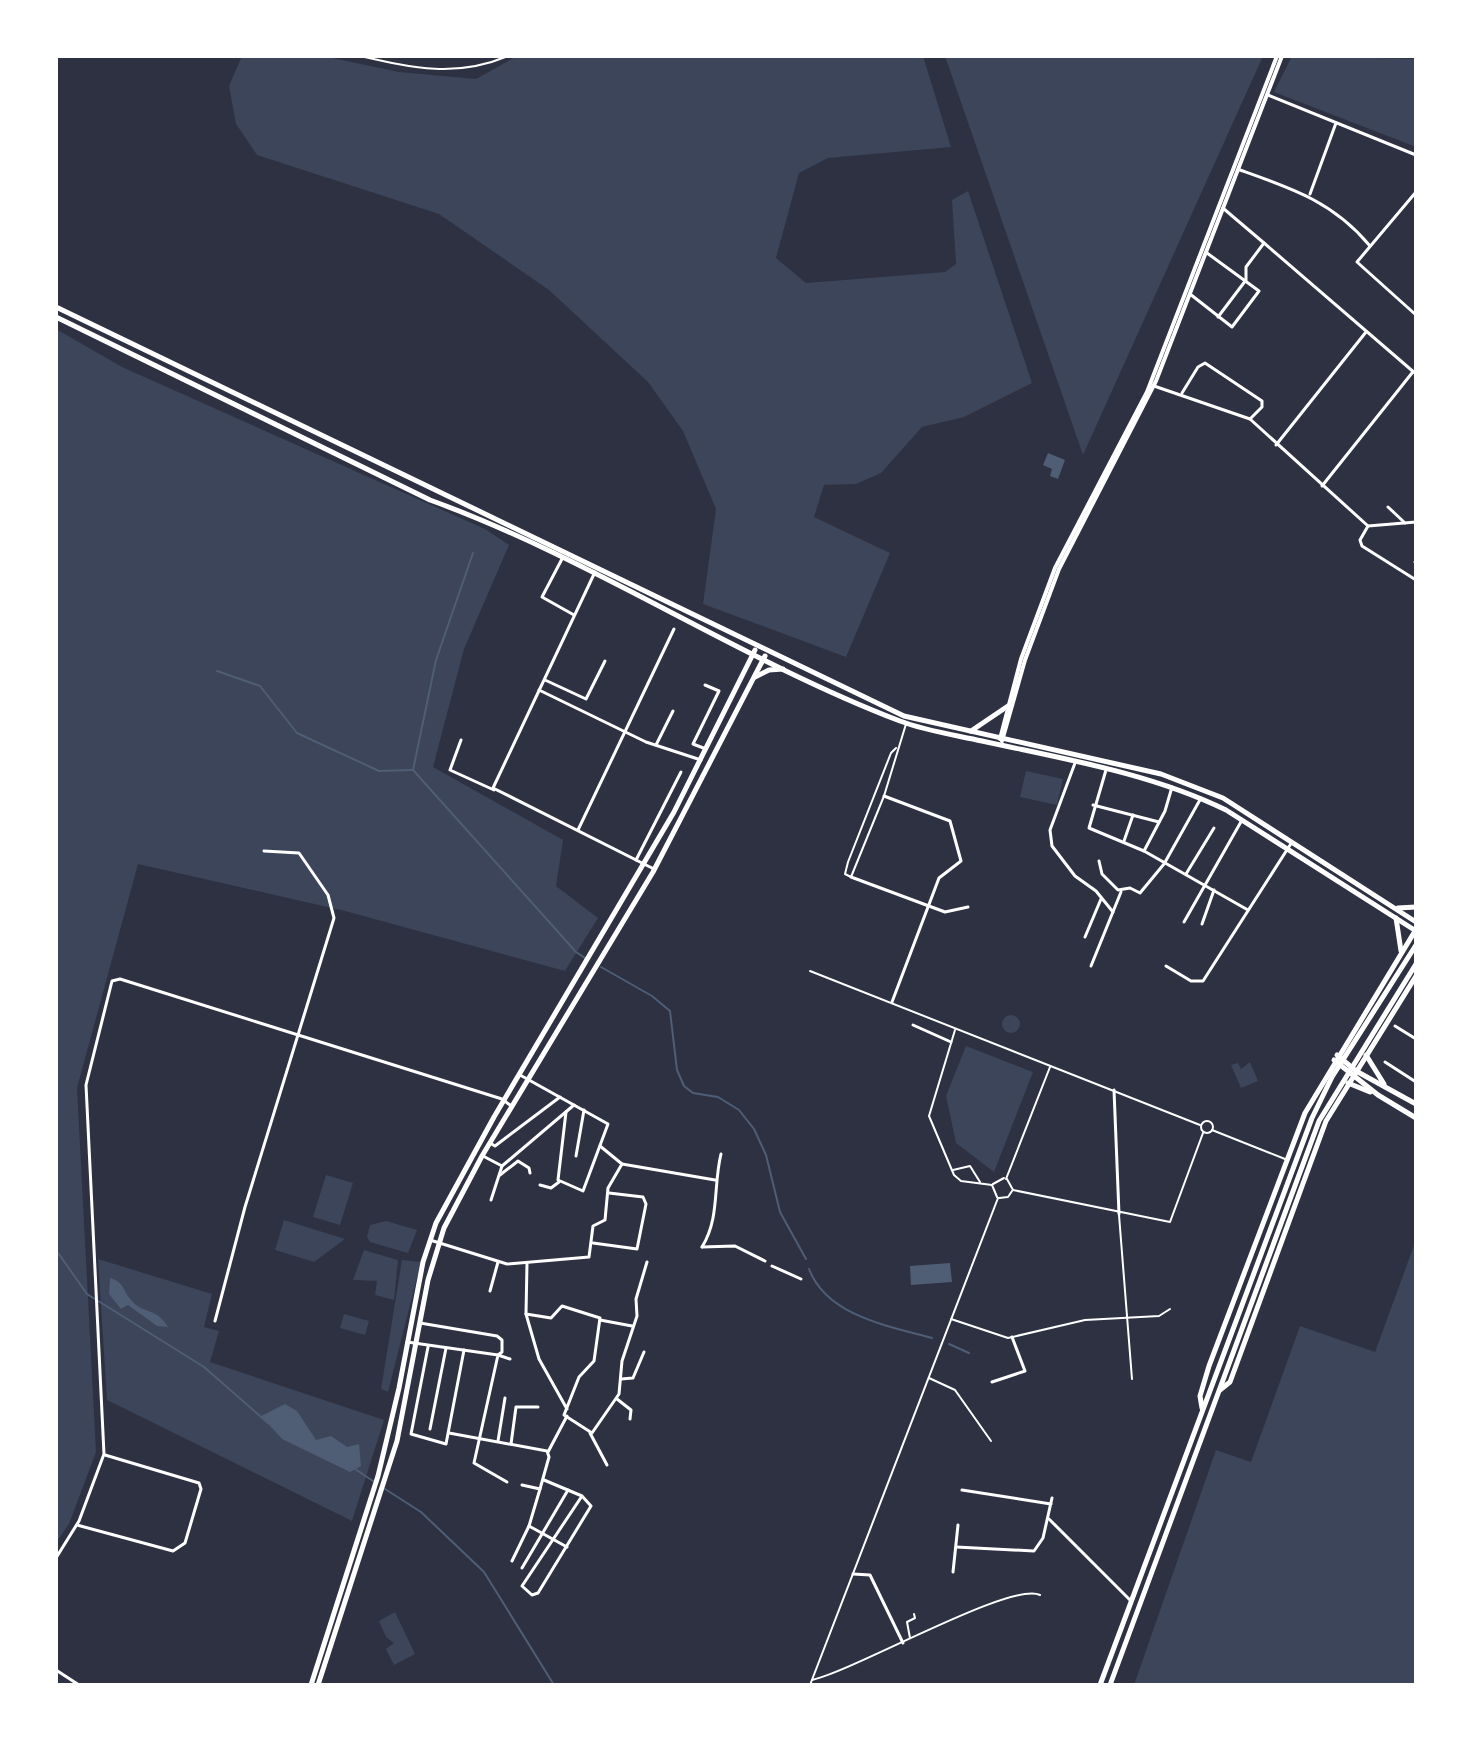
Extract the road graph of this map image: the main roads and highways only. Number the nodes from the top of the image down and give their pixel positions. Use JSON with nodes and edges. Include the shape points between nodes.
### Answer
{"nodes":[{"id":1,"x":56,"y":307,"type":"edge"},
{"id":2,"x":56,"y":317,"type":"edge"},
{"id":3,"x":755,"y":650,"type":"junction"},
{"id":4,"x":766,"y":655,"type":"junction"},
{"id":5,"x":786,"y":670,"type":"junction"},
{"id":6,"x":754,"y":678,"type":"junction"},
{"id":7,"x":1008,"y":706,"type":"road end"},
{"id":8,"x":970,"y":732,"type":"junction"},
{"id":9,"x":1393,"y":907,"type":"junction"},
{"id":10,"x":1416,"y":907,"type":"edge"},
{"id":11,"x":1396,"y":918,"type":"junction"},
{"id":12,"x":1416,"y":922,"type":"edge"},
{"id":13,"x":1416,"y":930,"type":"edge"},
{"id":14,"x":1416,"y":945,"type":"edge"},
{"id":15,"x":1400,"y":956,"type":"junction"},
{"id":16,"x":1416,"y":964,"type":"edge"},
{"id":17,"x":1416,"y":976,"type":"edge"},
{"id":18,"x":1366,"y":1054,"type":"junction"},
{"id":19,"x":1335,"y":1057,"type":"junction"},
{"id":20,"x":1354,"y":1073,"type":"junction"},
{"id":21,"x":1348,"y":1083,"type":"junction"},
{"id":22,"x":1387,"y":1088,"type":"junction"},
{"id":23,"x":1378,"y":1095,"type":"junction"},
{"id":24,"x":1315,"y":1096,"type":"junction"},
{"id":25,"x":1416,"y":1104,"type":"edge"},
{"id":26,"x":1334,"y":1108,"type":"junction"},
{"id":27,"x":1416,"y":1118,"type":"edge"},
{"id":28,"x":1220,"y":1390,"type":"junction"},
{"id":29,"x":1202,"y":1408,"type":"junction"},
{"id":30,"x":311,"y":1685,"type":"edge"},
{"id":31,"x":318,"y":1685,"type":"edge"},
{"id":32,"x":1100,"y":1685,"type":"edge"},
{"id":33,"x":1110,"y":1685,"type":"edge"}],
"edges":[{"from":1,"to":3,"type":"main road","via":[[678,604]]},
{"from":2,"to":3,"type":"main road","via":[[430,500],[488,521]]},
{"from":3,"to":4,"type":"main road"},
{"from":3,"to":30,"type":"main road","via":[[645,864],[448,1198],[430,1240],[376,1483]]},
{"from":4,"to":5,"type":"main road"},
{"from":4,"to":6,"type":"main road"},
{"from":4,"to":8,"type":"main road","via":[[904,716]]},
{"from":5,"to":6,"type":"main road","via":[[769,670]]},
{"from":5,"to":11,"type":"main road","via":[[906,724],[1106,770],[1201,798]]},
{"from":6,"to":31,"type":"main road","via":[[655,869],[482,1156],[439,1242],[408,1393]]},
{"from":7,"to":8,"type":"main road"},
{"from":8,"to":9,"type":"main road","via":[[1195,786],[1261,821]]},
{"from":9,"to":10,"type":"main road"},
{"from":9,"to":12,"type":"main road"},
{"from":11,"to":13,"type":"main road"},
{"from":11,"to":15,"type":"main road"},
{"from":13,"to":15,"type":"main road"},
{"from":14,"to":29,"type":"main road","via":[[1312,1118]]},
{"from":15,"to":19,"type":"main road"},
{"from":16,"to":28,"type":"main road","via":[[1319,1121]]},
{"from":17,"to":18,"type":"main road"},
{"from":18,"to":20,"type":"main road"},
{"from":18,"to":22,"type":"main road"},
{"from":19,"to":20,"type":"main road"},
{"from":19,"to":24,"type":"main road"},
{"from":20,"to":21,"type":"main road"},
{"from":20,"to":22,"type":"main road"},
{"from":20,"to":23,"type":"main road"},
{"from":21,"to":23,"type":"main road"},
{"from":21,"to":26,"type":"main road"},
{"from":22,"to":25,"type":"main road"},
{"from":23,"to":27,"type":"main road"},
{"from":24,"to":26,"type":"main road","via":[[1329,1098]]},
{"from":24,"to":29,"type":"main road","via":[[1285,1159],[1209,1366]]},
{"from":26,"to":28,"type":"main road","via":[[1308,1163],[1230,1382]]},
{"from":28,"to":33,"type":"main road"},
{"from":29,"to":32,"type":"main road"}]}
